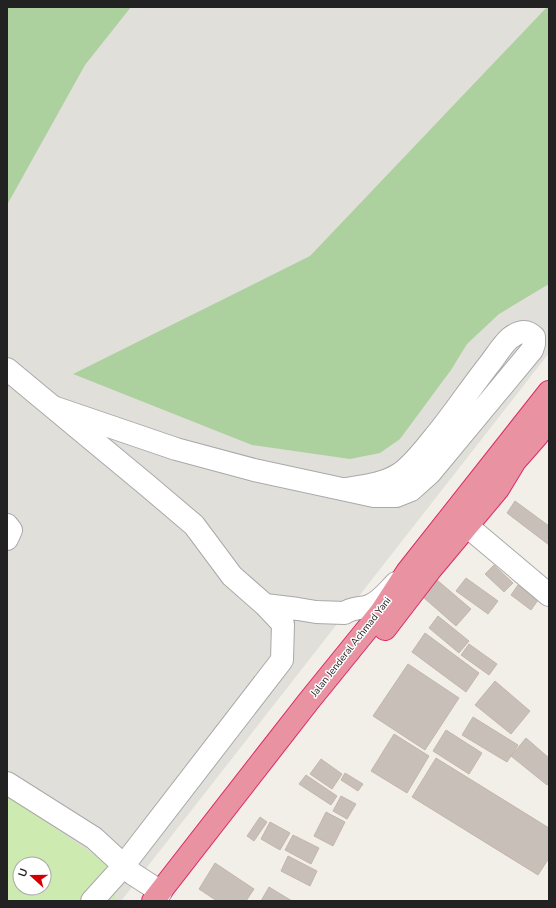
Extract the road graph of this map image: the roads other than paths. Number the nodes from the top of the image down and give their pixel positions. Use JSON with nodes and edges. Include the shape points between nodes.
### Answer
{"nodes":[{"id":1,"x":7,"y":369,"type":"edge"},
{"id":2,"x":549,"y":392,"type":"edge"},
{"id":3,"x":53,"y":407,"type":"junction"},
{"id":4,"x":549,"y":419,"type":"edge"},
{"id":5,"x":346,"y":489,"type":"junction"},
{"id":6,"x":7,"y":524,"type":"edge"},
{"id":7,"x":467,"y":526,"type":"junction"},
{"id":8,"x":7,"y":539,"type":"edge"},
{"id":9,"x":407,"y":572,"type":"junction"},
{"id":10,"x":549,"y":595,"type":"edge"},
{"id":11,"x":265,"y":606,"type":"junction"},
{"id":12,"x":7,"y":783,"type":"edge"},
{"id":13,"x":124,"y":864,"type":"junction"},
{"id":14,"x":161,"y":898,"type":"edge"},
{"id":15,"x":92,"y":901,"type":"edge"}],
"edges":[{"from":1,"to":3,"type":"street"},
{"from":2,"to":9,"type":"highway","name":"Jalan Jenderal Achmad Yani"},
{"from":3,"to":5,"type":"street","via":[[176,449],[254,470]]},
{"from":3,"to":11,"type":"street","via":[[194,525],[232,576]]},
{"from":4,"to":7,"type":"highway","name":"Jalan Jenderal Achmad Yani","via":[[515,461],[498,489]]},
{"from":5,"to":5,"type":"street","via":[[381,482],[400,473],[418,457],[450,418],[510,338],[520,332],[531,333],[534,337],[532,350],[430,473],[411,490],[396,496],[374,496]]},
{"from":6,"to":8,"type":"street","via":[[11,530]]},
{"from":7,"to":10,"type":"street"},
{"from":7,"to":14,"type":"highway","name":"Jalan Jenderal Achmad Yani","via":[[291,749]]},
{"from":9,"to":11,"type":"street","via":[[379,600],[369,606],[348,609],[345,613]]},
{"from":9,"to":14,"type":"highway","name":"Jalan Jenderal Achmad Yani","via":[[381,612],[308,702]]},
{"from":11,"to":13,"type":"street","via":[[283,624],[282,660]]},
{"from":12,"to":13,"type":"street","via":[[94,838]]},
{"from":13,"to":14,"type":"street"},
{"from":13,"to":15,"type":"street"}]}
